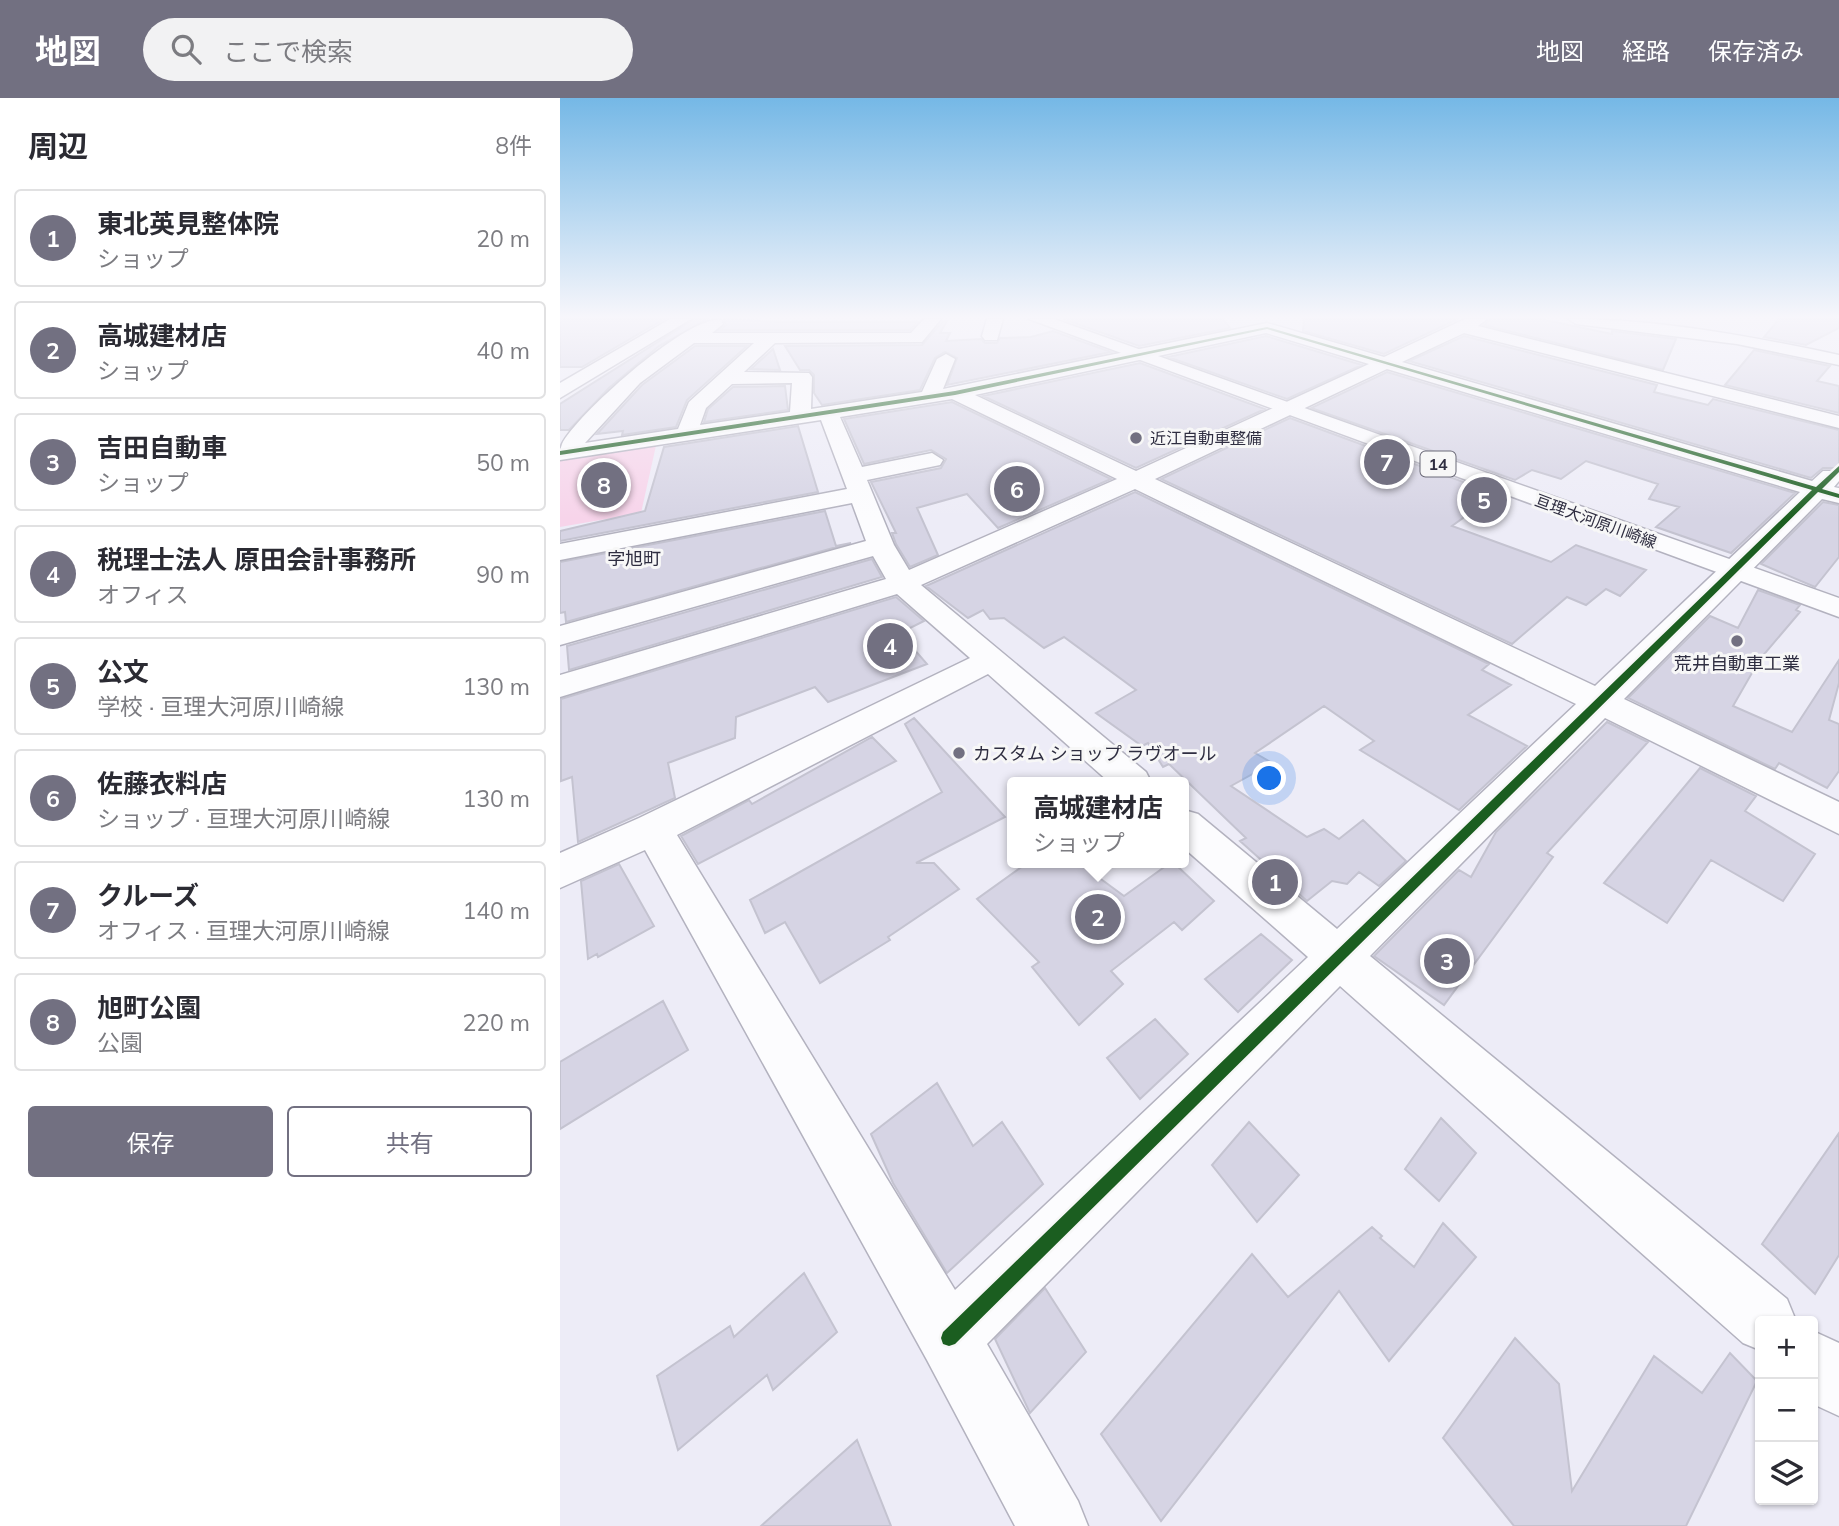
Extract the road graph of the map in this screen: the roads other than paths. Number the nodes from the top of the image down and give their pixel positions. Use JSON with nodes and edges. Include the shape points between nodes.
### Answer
{"nodes":[{"id":1,"x":630,"y":386,"type":"edge"},
{"id":2,"x":718,"y":386,"type":"edge"},
{"id":3,"x":802,"y":386,"type":"edge"},
{"id":4,"x":935,"y":386,"type":"edge"},
{"id":5,"x":990,"y":386,"type":"edge"},
{"id":6,"x":1221,"y":386,"type":"edge"},
{"id":7,"x":1333,"y":386,"type":"edge"},
{"id":8,"x":1457,"y":386,"type":"edge"},
{"id":9,"x":1703,"y":386,"type":"edge"},
{"id":10,"x":955,"y":393,"type":"junction"},
{"id":11,"x":930,"y":397,"type":"junction"},
{"id":12,"x":1283,"y":408,"type":"junction"},
{"id":13,"x":828,"y":412,"type":"junction"},
{"id":14,"x":800,"y":416,"type":"junction"},
{"id":15,"x":1839,"y":422,"type":"edge"},
{"id":16,"x":714,"y":429,"type":"junction"},
{"id":17,"x":687,"y":433,"type":"junction"},
{"id":18,"x":563,"y":452,"type":"edge"},
{"id":19,"x":713,"y":452,"type":"dead end"},
{"id":20,"x":932,"y":460,"type":"dead end"},
{"id":21,"x":1839,"y":468,"type":"edge"},
{"id":22,"x":1135,"y":480,"type":"junction"},
{"id":23,"x":857,"y":485,"type":"junction"},
{"id":24,"x":1828,"y":493,"type":"edge"},
{"id":25,"x":881,"y":545,"type":"junction"},
{"id":26,"x":560,"y":552,"type":"edge"},
{"id":27,"x":1732,"y":569,"type":"junction"},
{"id":28,"x":902,"y":583,"type":"junction"},
{"id":29,"x":1839,"y":608,"type":"edge"},
{"id":30,"x":560,"y":636,"type":"edge"},
{"id":31,"x":991,"y":660,"type":"junction"},
{"id":32,"x":560,"y":686,"type":"edge"},
{"id":33,"x":1599,"y":701,"type":"junction"},
{"id":34,"x":1127,"y":777,"type":"edge"},
{"id":35,"x":1839,"y":819,"type":"edge"},
{"id":36,"x":653,"y":829,"type":"junction"},
{"id":37,"x":1189,"y":829,"type":"edge"},
{"id":38,"x":560,"y":871,"type":"edge"},
{"id":39,"x":1338,"y":957,"type":"junction"},
{"id":40,"x":1759,"y":1316,"type":"edge"},
{"id":41,"x":949,"y":1338,"type":"junction"},
{"id":42,"x":1818,"y":1366,"type":"edge"},
{"id":43,"x":1839,"y":1384,"type":"edge"},
{"id":44,"x":1054,"y":1526,"type":"edge"}],
"edges":[{"from":1,"to":18,"type":"street"},
{"from":2,"to":17,"type":"street","via":[[696,406]]},
{"from":3,"to":14,"type":"street"},
{"from":4,"to":11,"type":"street"},
{"from":5,"to":10,"type":"street"},
{"from":6,"to":12,"type":"street","name":"亘理大河原川崎線","number":"14"},
{"from":7,"to":12,"type":"street"},
{"from":8,"to":24,"type":"street"},
{"from":9,"to":15,"type":"street"},
{"from":10,"to":11,"type":"street"},
{"from":10,"to":22,"type":"street"},
{"from":11,"to":13,"type":"street"},
{"from":12,"to":22,"type":"street"},
{"from":12,"to":27,"type":"street","name":"亘理大河原川崎線","number":"14"},
{"from":13,"to":14,"type":"street"},
{"from":13,"to":23,"type":"street"},
{"from":14,"to":16,"type":"street"},
{"from":16,"to":17,"type":"street"},
{"from":16,"to":19,"type":"street"},
{"from":17,"to":18,"type":"street"},
{"from":20,"to":23,"type":"street"},
{"from":21,"to":24,"type":"street"},
{"from":22,"to":28,"type":"street"},
{"from":22,"to":33,"type":"street"},
{"from":23,"to":25,"type":"street"},
{"from":23,"to":26,"type":"street"},
{"from":24,"to":27,"type":"street"},
{"from":25,"to":28,"type":"street"},
{"from":25,"to":30,"type":"street"},
{"from":27,"to":29,"type":"street","name":"亘理大河原川崎線","number":"14"},
{"from":27,"to":33,"type":"street"},
{"from":28,"to":31,"type":"street"},
{"from":28,"to":32,"type":"street"},
{"from":31,"to":34,"type":"street"},
{"from":31,"to":36,"type":"street"},
{"from":33,"to":35,"type":"street"},
{"from":33,"to":39,"type":"street"},
{"from":36,"to":38,"type":"street"},
{"from":36,"to":41,"type":"street"},
{"from":37,"to":39,"type":"street"},
{"from":39,"to":40,"type":"street"},
{"from":39,"to":41,"type":"street"},
{"from":41,"to":44,"type":"street"},
{"from":42,"to":43,"type":"street"}]}
